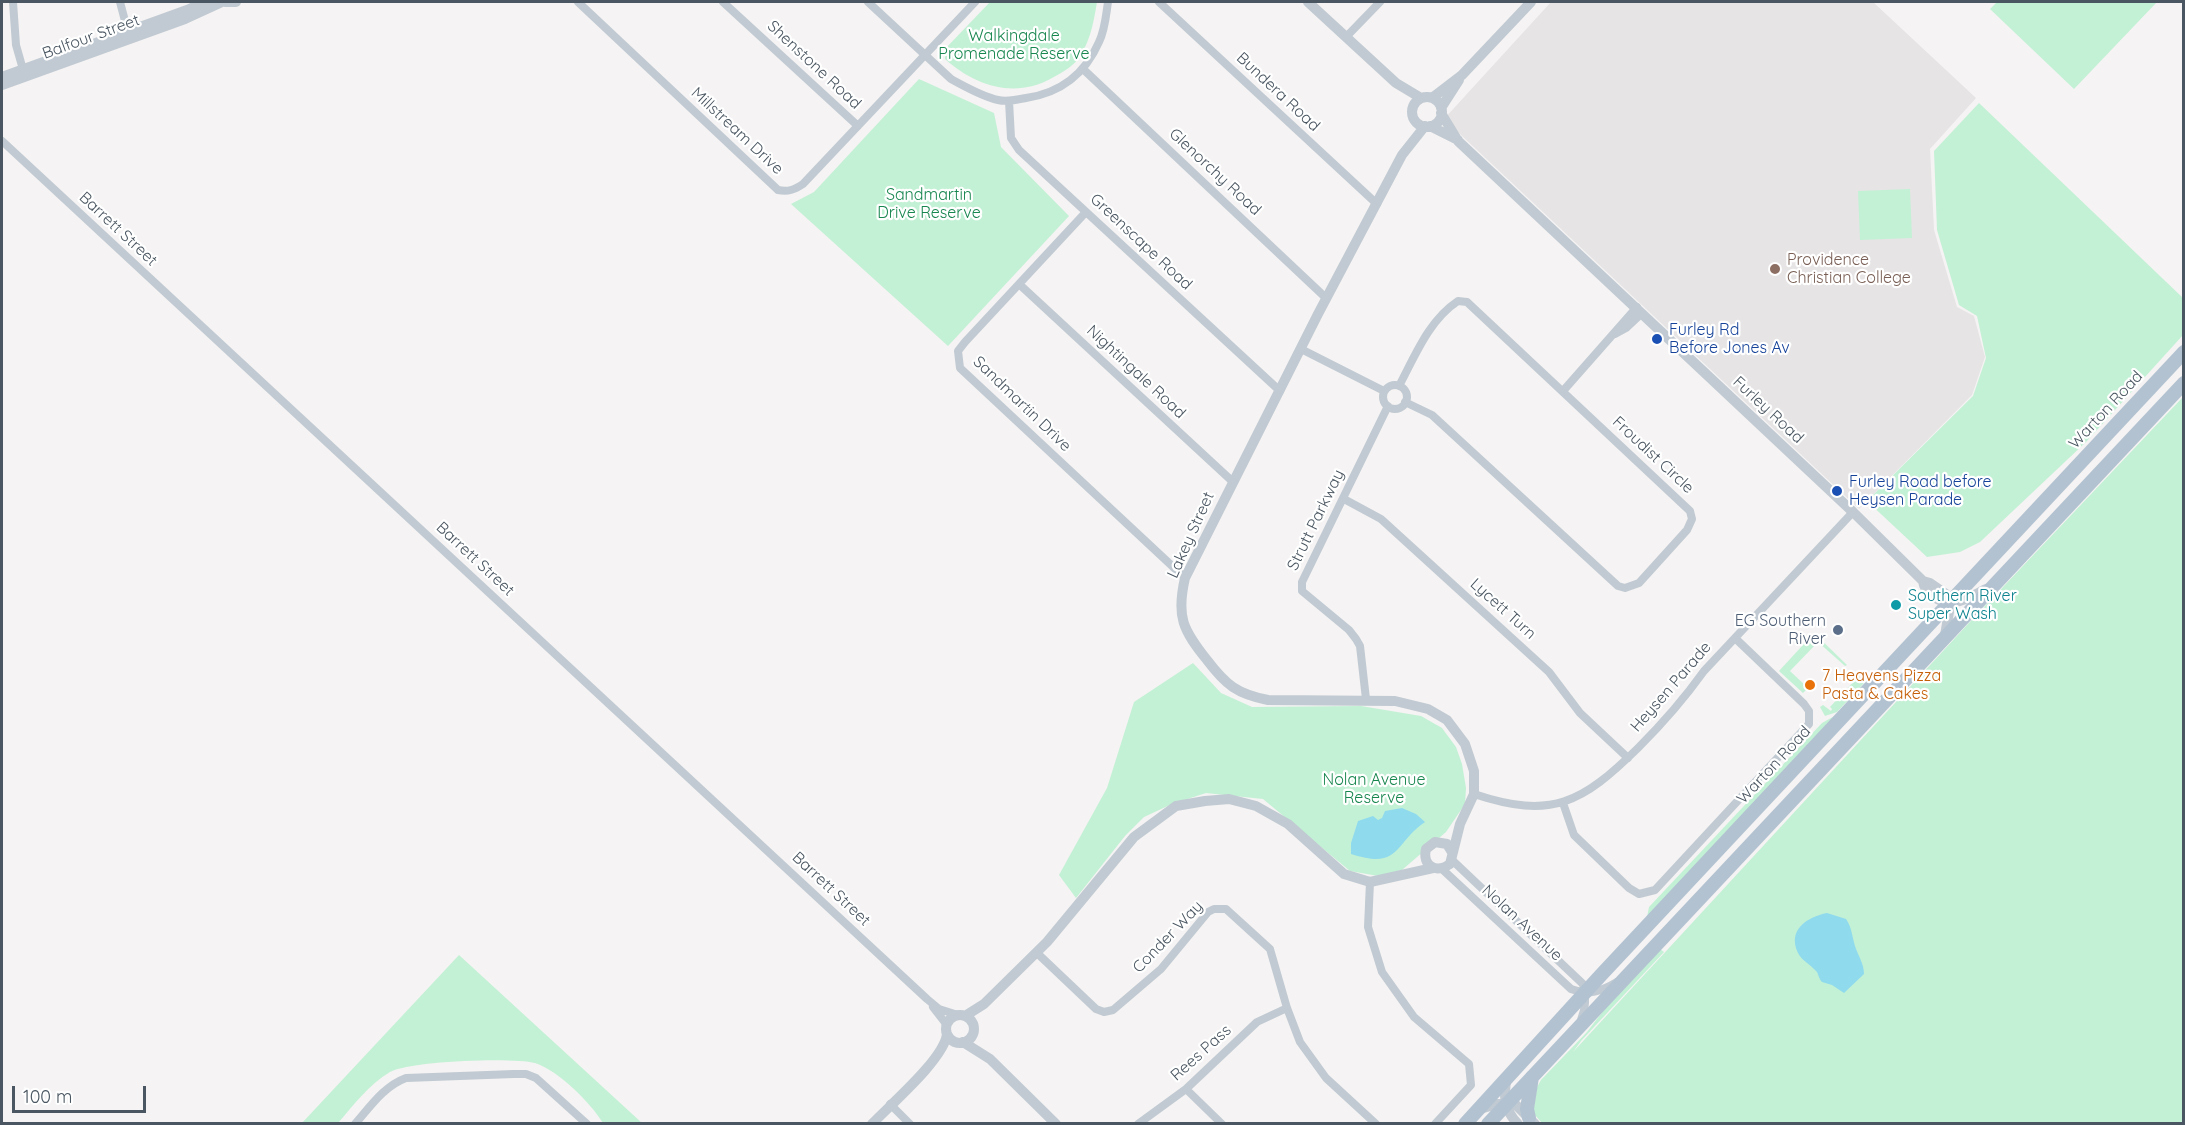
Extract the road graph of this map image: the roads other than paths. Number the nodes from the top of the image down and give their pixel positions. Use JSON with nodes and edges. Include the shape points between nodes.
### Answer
{"nodes":[{"id":1,"x":13,"y":2,"type":"edge"},
{"id":2,"x":120,"y":2,"type":"edge"},
{"id":3,"x":205,"y":2,"type":"edge"},
{"id":4,"x":224,"y":2,"type":"edge"},
{"id":5,"x":237,"y":2,"type":"edge"},
{"id":6,"x":578,"y":2,"type":"edge"},
{"id":7,"x":723,"y":2,"type":"edge"},
{"id":8,"x":868,"y":2,"type":"edge"},
{"id":9,"x":975,"y":2,"type":"edge"},
{"id":10,"x":1108,"y":2,"type":"edge"},
{"id":11,"x":1159,"y":2,"type":"edge"},
{"id":12,"x":1308,"y":2,"type":"edge"},
{"id":13,"x":1380,"y":2,"type":"edge"},
{"id":14,"x":1531,"y":2,"type":"edge"},
{"id":15,"x":129,"y":35,"type":"junction"},
{"id":16,"x":1346,"y":37,"type":"junction"},
{"id":17,"x":925,"y":55,"type":"junction"},
{"id":18,"x":1083,"y":69,"type":"junction"},
{"id":19,"x":24,"y":73,"type":"junction"},
{"id":20,"x":1462,"y":75,"type":"junction"},
{"id":21,"x":2,"y":77,"type":"edge"},
{"id":22,"x":1396,"y":82,"type":"junction"},
{"id":23,"x":2,"y":85,"type":"edge"},
{"id":24,"x":1426,"y":98,"type":"junction"},
{"id":25,"x":1009,"y":101,"type":"junction"},
{"id":26,"x":1441,"y":111,"type":"junction"},
{"id":27,"x":1413,"y":114,"type":"junction"},
{"id":28,"x":858,"y":126,"type":"junction"},
{"id":29,"x":1427,"y":126,"type":"junction"},
{"id":30,"x":2,"y":141,"type":"edge"},
{"id":31,"x":1458,"y":141,"type":"junction"},
{"id":32,"x":1402,"y":155,"type":"junction"},
{"id":33,"x":1377,"y":204,"type":"junction"},
{"id":34,"x":1086,"y":212,"type":"junction"},
{"id":35,"x":1019,"y":284,"type":"junction"},
{"id":36,"x":1326,"y":298,"type":"junction"},
{"id":37,"x":1640,"y":310,"type":"junction"},
{"id":38,"x":1301,"y":350,"type":"junction"},
{"id":39,"x":2184,"y":352,"type":"edge"},
{"id":40,"x":2184,"y":382,"type":"edge"},
{"id":41,"x":1399,"y":386,"type":"junction"},
{"id":42,"x":1280,"y":391,"type":"junction"},
{"id":43,"x":1384,"y":391,"type":"junction"},
{"id":44,"x":1563,"y":391,"type":"junction"},
{"id":45,"x":1405,"y":402,"type":"junction"},
{"id":46,"x":1388,"y":406,"type":"junction"},
{"id":47,"x":2146,"y":423,"type":"junction"},
{"id":48,"x":2073,"y":469,"type":"junction"},
{"id":49,"x":1232,"y":482,"type":"junction"},
{"id":50,"x":1344,"y":499,"type":"junction"},
{"id":51,"x":1853,"y":512,"type":"junction"},
{"id":52,"x":1185,"y":578,"type":"junction"},
{"id":53,"x":1990,"y":587,"type":"junction"},
{"id":54,"x":1948,"y":603,"type":"junction"},
{"id":55,"x":1945,"y":635,"type":"junction"},
{"id":56,"x":1735,"y":638,"type":"junction"},
{"id":57,"x":1366,"y":699,"type":"junction"},
{"id":58,"x":1628,"y":758,"type":"junction"},
{"id":59,"x":1474,"y":794,"type":"junction"},
{"id":60,"x":1563,"y":803,"type":"junction"},
{"id":61,"x":1460,"y":824,"type":"junction"},
{"id":62,"x":1438,"y":842,"type":"junction"},
{"id":63,"x":1425,"y":852,"type":"junction"},
{"id":64,"x":1452,"y":856,"type":"junction"},
{"id":65,"x":1437,"y":868,"type":"junction"},
{"id":66,"x":1409,"y":872,"type":"junction"},
{"id":67,"x":1370,"y":882,"type":"junction"},
{"id":68,"x":1037,"y":953,"type":"junction"},
{"id":69,"x":1624,"y":977,"type":"junction"},
{"id":70,"x":1585,"y":993,"type":"junction"},
{"id":71,"x":927,"y":999,"type":"junction"},
{"id":72,"x":984,"y":1004,"type":"junction"},
{"id":73,"x":1287,"y":1008,"type":"junction"},
{"id":74,"x":961,"y":1016,"type":"junction"},
{"id":75,"x":1579,"y":1026,"type":"junction"},
{"id":76,"x":947,"y":1029,"type":"junction"},
{"id":77,"x":974,"y":1030,"type":"junction"},
{"id":78,"x":961,"y":1043,"type":"junction"},
{"id":79,"x":990,"y":1059,"type":"junction"},
{"id":80,"x":932,"y":1062,"type":"junction"},
{"id":81,"x":1507,"y":1077,"type":"junction"},
{"id":82,"x":1532,"y":1077,"type":"junction"},
{"id":83,"x":1186,"y":1089,"type":"junction"},
{"id":84,"x":1506,"y":1103,"type":"junction"},
{"id":85,"x":891,"y":1104,"type":"junction"},
{"id":86,"x":1476,"y":1111,"type":"junction"},
{"id":87,"x":1524,"y":1121,"type":"edge"},
{"id":88,"x":355,"y":1124,"type":"edge"},
{"id":89,"x":587,"y":1124,"type":"edge"},
{"id":90,"x":872,"y":1124,"type":"edge"},
{"id":91,"x":910,"y":1124,"type":"edge"},
{"id":92,"x":1056,"y":1124,"type":"edge"},
{"id":93,"x":1138,"y":1124,"type":"edge"},
{"id":94,"x":1222,"y":1124,"type":"edge"},
{"id":95,"x":1376,"y":1124,"type":"edge"},
{"id":96,"x":1435,"y":1124,"type":"edge"},
{"id":97,"x":1465,"y":1124,"type":"edge"},
{"id":98,"x":1488,"y":1124,"type":"edge"}],
"edges":[{"from":1,"to":19,"type":"street","via":[[16,45]]},
{"from":2,"to":15,"type":"street"},
{"from":3,"to":15,"type":"street","name":"Balfour Street"},
{"from":4,"to":5,"type":"street","name":"Balfour Street"},
{"from":4,"to":15,"type":"street","name":"Balfour Street"},
{"from":6,"to":28,"type":"street","name":"Millstream Drive","via":[[778,190],[790,191],[803,184]]},
{"from":7,"to":28,"type":"street","name":"Shenstone Road"},
{"from":8,"to":17,"type":"street"},
{"from":9,"to":17,"type":"street","name":"Millstream Drive"},
{"from":10,"to":18,"type":"street","via":[[1100,40]]},
{"from":11,"to":33,"type":"street","name":"Bundera Road"},
{"from":12,"to":16,"type":"street"},
{"from":13,"to":16,"type":"street"},
{"from":14,"to":20,"type":"street","name":"Lakey Street"},
{"from":15,"to":19,"type":"street","name":"Balfour Street"},
{"from":16,"to":22,"type":"street"},
{"from":17,"to":25,"type":"street","via":[[951,79],[997,100]]},
{"from":17,"to":28,"type":"street","name":"Millstream Drive"},
{"from":18,"to":25,"type":"street","via":[[1050,92]]},
{"from":18,"to":36,"type":"street","name":"Glenorchy Road"},
{"from":19,"to":21,"type":"street","name":"Balfour Street"},
{"from":19,"to":23,"type":"street","name":"Balfour Street"},
{"from":20,"to":24,"type":"street","name":"Lakey Street"},
{"from":20,"to":26,"type":"street","name":"Lakey Street"},
{"from":22,"to":24,"type":"street"},
{"from":22,"to":27,"type":"street"},
{"from":24,"to":26,"type":"street","via":[[1436,100]]},
{"from":24,"to":27,"type":"street","name":"Lakey Street"},
{"from":25,"to":34,"type":"street","name":"Greenscape Road","via":[[1011,138],[1019,150]]},
{"from":26,"to":29,"type":"street","name":"Lakey Street","via":[[1438,122]]},
{"from":26,"to":31,"type":"street","name":"Furley Road"},
{"from":27,"to":29,"type":"street"},
{"from":27,"to":32,"type":"street","name":"Lakey Street"},
{"from":29,"to":31,"type":"street","name":"Furley Road"},
{"from":29,"to":32,"type":"street","name":"Lakey Street"},
{"from":30,"to":71,"type":"street","name":"Barrett Street"},
{"from":31,"to":37,"type":"street","name":"Furley Road"},
{"from":32,"to":33,"type":"street","name":"Lakey Street"},
{"from":33,"to":36,"type":"street","name":"Lakey Street"},
{"from":34,"to":35,"type":"street","name":"Sandmartin Drive"},
{"from":34,"to":42,"type":"street","name":"Greenscape Road"},
{"from":35,"to":49,"type":"street","name":"Nightingale Road"},
{"from":35,"to":52,"type":"street","name":"Sandmartin Drive","via":[[958,351],[960,368]]},
{"from":36,"to":38,"type":"street","name":"Lakey Street"},
{"from":37,"to":44,"type":"street"},
{"from":37,"to":51,"type":"street","name":"Furley Road"},
{"from":38,"to":42,"type":"street","name":"Lakey Street"},
{"from":38,"to":43,"type":"street"},
{"from":39,"to":48,"type":"main road","name":"Warton Road"},
{"from":40,"to":47,"type":"main road"},
{"from":41,"to":43,"type":"street","via":[[1392,385]]},
{"from":41,"to":44,"type":"street","name":"Froudist Circle","via":[[1420,344],[1448,307],[1458,301],[1473,306]]},
{"from":41,"to":45,"type":"street","via":[[1407,395]]},
{"from":42,"to":49,"type":"street","name":"Lakey Street"},
{"from":43,"to":46,"type":"street"},
{"from":44,"to":45,"type":"street","name":"Froudist Circle","via":[[1690,510],[1692,519],[1687,530],[1639,583],[1625,588],[1610,579],[1432,415]]},
{"from":45,"to":46,"type":"street","via":[[1399,408]]},
{"from":46,"to":50,"type":"street","name":"Strutt Parkway"},
{"from":47,"to":48,"type":"main road","via":[[2137,416],[2131,417]]},
{"from":47,"to":53,"type":"main road"},
{"from":48,"to":54,"type":"main road","name":"Warton Road"},
{"from":49,"to":52,"type":"street","name":"Lakey Street"},
{"from":50,"to":57,"type":"street","name":"Strutt Parkway","via":[[1305,573],[1302,591],[1356,639]]},
{"from":50,"to":58,"type":"street","name":"Lycett Turn","via":[[1381,519],[1549,672],[1580,713]]},
{"from":51,"to":54,"type":"street","name":"Furley Road","via":[[1923,581],[1946,594]]},
{"from":51,"to":56,"type":"street","name":"Heysen Parade"},
{"from":52,"to":57,"type":"street","name":"Lakey Street","via":[[1181,601],[1185,628],[1227,685],[1268,700]]},
{"from":53,"to":54,"type":"street","via":[[1964,601]]},
{"from":53,"to":55,"type":"main road"},
{"from":54,"to":55,"type":"street"},
{"from":54,"to":70,"type":"main road","name":"Warton Road"},
{"from":55,"to":69,"type":"main road"},
{"from":56,"to":58,"type":"street","name":"Heysen Parade"},
{"from":56,"to":60,"type":"street","via":[[1804,704],[1809,711],[1809,724],[1655,890],[1639,894],[1629,888],[1574,835]]},
{"from":57,"to":59,"type":"street","name":"Lakey Street","via":[[1395,700],[1428,709],[1447,720],[1466,744],[1474,771]]},
{"from":58,"to":60,"type":"street","name":"Heysen Parade","via":[[1588,792]]},
{"from":59,"to":60,"type":"street","name":"Heysen Parade","via":[[1512,805]]},
{"from":59,"to":61,"type":"street","name":"Lakey Street"},
{"from":61,"to":62,"type":"street","name":"Lakey Street"},
{"from":61,"to":64,"type":"street","name":"Lakey Street"},
{"from":62,"to":63,"type":"street","name":"Lakey Street"},
{"from":62,"to":64,"type":"street","via":[[1447,844]]},
{"from":63,"to":65,"type":"street","via":[[1425,860]]},
{"from":63,"to":66,"type":"street","name":"Lakey Street"},
{"from":64,"to":65,"type":"street","via":[[1448,866]]},
{"from":64,"to":70,"type":"street","name":"Nolan Avenue","via":[[1583,984]]},
{"from":65,"to":66,"type":"street"},
{"from":65,"to":70,"type":"street","name":"Nolan Avenue","via":[[1567,986]]},
{"from":66,"to":67,"type":"street"},
{"from":67,"to":68,"type":"street","via":[[1344,874],[1288,824],[1256,806],[1229,799],[1176,806],[1134,837]]},
{"from":67,"to":96,"type":"street","via":[[1368,927],[1382,972],[1414,1017],[1469,1064],[1472,1085]]},
{"from":68,"to":72,"type":"street"},
{"from":68,"to":73,"type":"street","name":"Conder Way","via":[[1096,1009],[1113,1010],[1161,969],[1208,912],[1226,909],[1270,949]]},
{"from":69,"to":70,"type":"street","via":[[1599,992]]},
{"from":69,"to":75,"type":"main road"},
{"from":70,"to":75,"type":"street","via":[[1585,1010]]},
{"from":70,"to":81,"type":"main road","name":"Warton Road"},
{"from":71,"to":74,"type":"street","name":"Barrett Street","via":[[939,1009]]},
{"from":71,"to":76,"type":"street","name":"Barrett Street"},
{"from":72,"to":74,"type":"street"},
{"from":72,"to":77,"type":"street"},
{"from":73,"to":83,"type":"street","name":"Rees Pass","via":[[1257,1022]]},
{"from":73,"to":95,"type":"street","name":"Conder Way","via":[[1299,1042],[1326,1078]]},
{"from":74,"to":76,"type":"street","via":[[951,1019]]},
{"from":74,"to":77,"type":"street","via":[[971,1020]]},
{"from":75,"to":82,"type":"main road"},
{"from":76,"to":78,"type":"street","via":[[952,1040]]},
{"from":76,"to":80,"type":"street","via":[[943,1047]]},
{"from":77,"to":78,"type":"street"},
{"from":77,"to":79,"type":"street"},
{"from":78,"to":79,"type":"street"},
{"from":78,"to":80,"type":"street"},
{"from":79,"to":92,"type":"street"},
{"from":80,"to":85,"type":"street"},
{"from":81,"to":84,"type":"street"},
{"from":81,"to":86,"type":"main road","name":"Warton Road"},
{"from":82,"to":84,"type":"main road"},
{"from":82,"to":87,"type":"main road"},
{"from":83,"to":93,"type":"street","name":"Rees Pass"},
{"from":83,"to":94,"type":"street"},
{"from":84,"to":86,"type":"street"},
{"from":84,"to":87,"type":"street","via":[[1508,1113]]},
{"from":84,"to":87,"type":"street","via":[[1514,1103]]},
{"from":84,"to":98,"type":"main road"},
{"from":85,"to":90,"type":"street"},
{"from":85,"to":91,"type":"street"},
{"from":86,"to":97,"type":"main road","name":"Warton Road"},
{"from":88,"to":89,"type":"street","via":[[385,1091],[406,1078],[514,1074],[536,1078]]}]}
